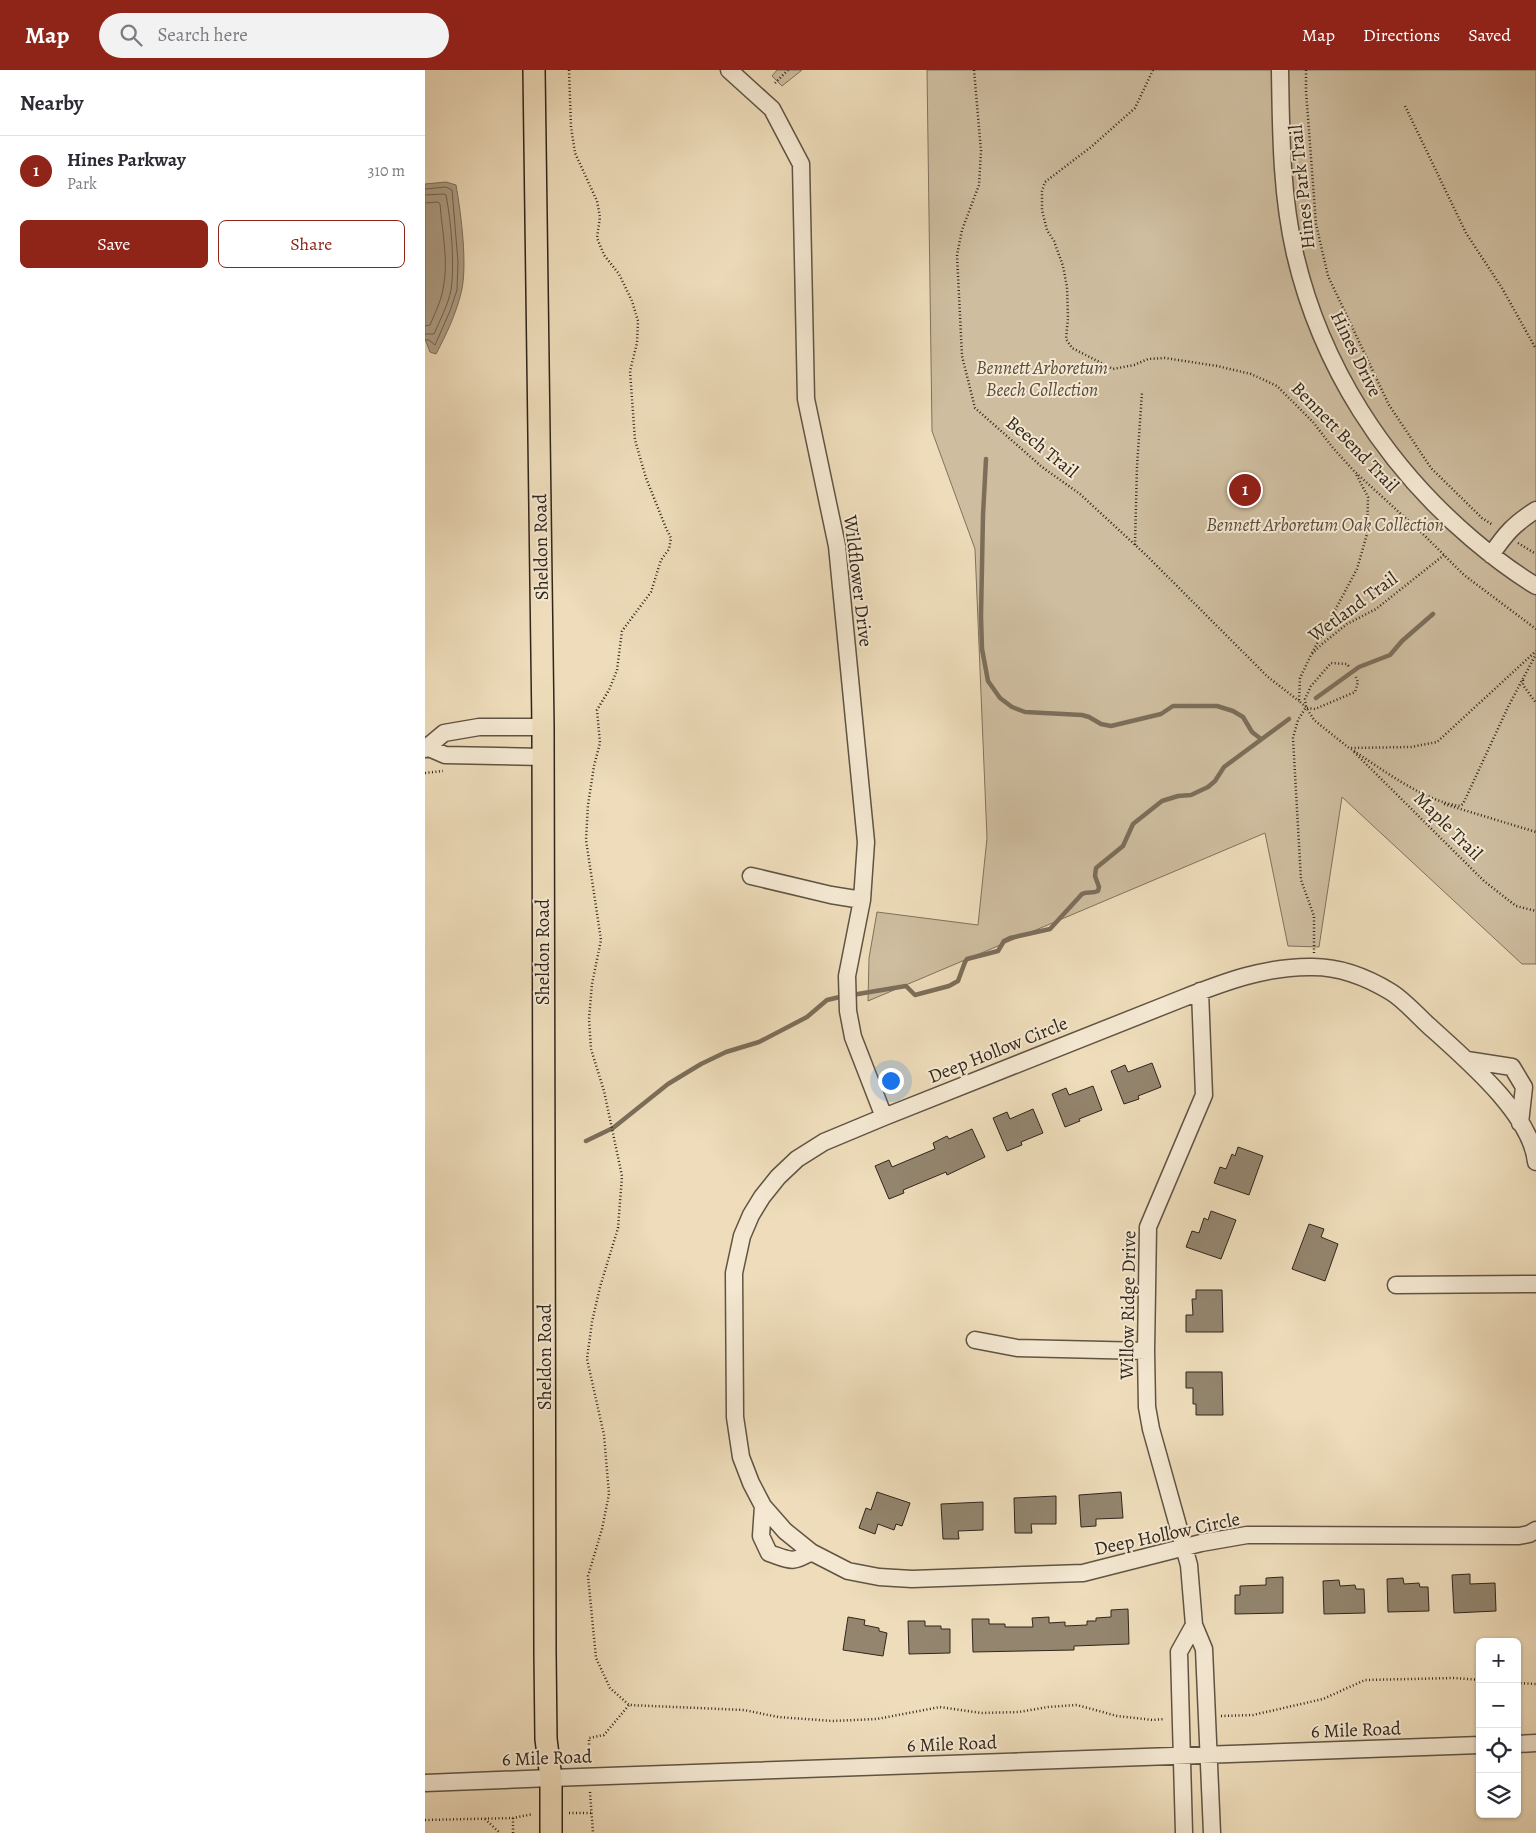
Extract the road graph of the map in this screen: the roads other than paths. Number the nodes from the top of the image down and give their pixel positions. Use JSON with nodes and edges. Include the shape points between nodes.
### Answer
{"nodes":[{"id":1,"x":534,"y":70,"type":"edge"},
{"id":2,"x":729,"y":70,"type":"edge"},
{"id":3,"x":1280,"y":70,"type":"edge"},
{"id":4,"x":1536,"y":510,"type":"edge"},
{"id":5,"x":1491,"y":554,"type":"junction"},
{"id":6,"x":1536,"y":586,"type":"edge"},
{"id":7,"x":543,"y":726,"type":"junction"},
{"id":8,"x":427,"y":748,"type":"edge"},
{"id":9,"x":543,"y":757,"type":"junction"},
{"id":10,"x":751,"y":876,"type":"dead end"},
{"id":11,"x":862,"y":900,"type":"junction"},
{"id":12,"x":1200,"y":992,"type":"junction"},
{"id":13,"x":1466,"y":1060,"type":"junction"},
{"id":14,"x":884,"y":1116,"type":"junction"},
{"id":15,"x":1521,"y":1123,"type":"junction"},
{"id":16,"x":1536,"y":1162,"type":"edge"},
{"id":17,"x":1536,"y":1284,"type":"edge"},
{"id":18,"x":1395,"y":1285,"type":"dead end"},
{"id":19,"x":975,"y":1340,"type":"dead end"},
{"id":20,"x":1146,"y":1351,"type":"junction"},
{"id":21,"x":763,"y":1506,"type":"junction"},
{"id":22,"x":1536,"y":1530,"type":"edge"},
{"id":23,"x":1184,"y":1548,"type":"junction"},
{"id":24,"x":811,"y":1552,"type":"junction"},
{"id":25,"x":1194,"y":1625,"type":"junction"},
{"id":26,"x":1536,"y":1743,"type":"edge"},
{"id":27,"x":1521,"y":1744,"type":"edge"},
{"id":28,"x":1476,"y":1745,"type":"edge"},
{"id":29,"x":1208,"y":1755,"type":"junction"},
{"id":30,"x":1182,"y":1756,"type":"junction"},
{"id":31,"x":551,"y":1778,"type":"junction"},
{"id":32,"x":425,"y":1783,"type":"edge"},
{"id":33,"x":551,"y":1823,"type":"edge"},
{"id":34,"x":1184,"y":1833,"type":"edge"},
{"id":35,"x":1212,"y":1833,"type":"edge"}],
"edges":[{"from":1,"to":7,"type":"main road","name":"Sheldon Road"},
{"from":2,"to":11,"type":"street","name":"Wildflower Drive","via":[[772,109],[801,164],[806,399],[837,546],[866,842]]},
{"from":3,"to":5,"type":"street","name":"Hines Drive","via":[[1286,202],[1302,280],[1328,351],[1353,398],[1397,462],[1451,520]]},
{"from":4,"to":5,"type":"street","via":[[1505,534]]},
{"from":5,"to":6,"type":"street","name":"Hines Drive"},
{"from":7,"to":8,"type":"street","via":[[479,726],[444,733]]},
{"from":7,"to":9,"type":"main road","name":"Sheldon Road"},
{"from":8,"to":9,"type":"street","via":[[445,754]]},
{"from":9,"to":31,"type":"main road","name":"Sheldon Road","via":[[545,1652],[546,1739]]},
{"from":10,"to":11,"type":"street"},
{"from":11,"to":14,"type":"street","name":"Wildflower Drive","via":[[847,976],[848,1011],[853,1037]]},
{"from":12,"to":13,"type":"street","name":"Deep Hollow Circle","via":[[1270,969],[1314,967],[1353,974],[1393,993]]},
{"from":12,"to":14,"type":"street","name":"Deep Hollow Circle"},
{"from":12,"to":20,"type":"street","name":"Willow Ridge Drive","via":[[1204,1095],[1148,1227]]},
{"from":13,"to":15,"type":"street","name":"Deep Hollow Circle","via":[[1487,1078]]},
{"from":13,"to":15,"type":"street","via":[[1512,1067],[1525,1087]]},
{"from":14,"to":21,"type":"street","name":"Deep Hollow Circle","via":[[824,1142],[797,1159],[762,1197],[742,1236],[735,1264],[733,1293],[735,1428],[745,1470]]},
{"from":15,"to":16,"type":"street","name":"Deep Hollow Circle","via":[[1535,1150]]},
{"from":17,"to":18,"type":"street"},
{"from":19,"to":20,"type":"street","via":[[1017,1348]]},
{"from":20,"to":23,"type":"street","name":"Willow Ridge Drive","via":[[1147,1407],[1151,1429]]},
{"from":21,"to":24,"type":"street","name":"Deep Hollow Circle","via":[[785,1531]]},
{"from":21,"to":24,"type":"street","via":[[761,1536],[769,1554],[790,1561]]},
{"from":22,"to":23,"type":"street","name":"Deep Hollow Circle","via":[[1519,1536],[1247,1536]]},
{"from":23,"to":24,"type":"street","name":"Deep Hollow Circle","via":[[1083,1573],[912,1579],[879,1577],[848,1570]]},
{"from":23,"to":25,"type":"street","name":"Willow Ridge Drive","via":[[1189,1565]]},
{"from":25,"to":29,"type":"street","name":"Willow Ridge Drive","via":[[1204,1649]]},
{"from":25,"to":30,"type":"street","via":[[1179,1652]]},
{"from":26,"to":27,"type":"street"},
{"from":28,"to":29,"type":"street","name":"6 Mile Road"},
{"from":29,"to":30,"type":"street","name":"6 Mile Road"},
{"from":29,"to":35,"type":"street","name":"Willow Ridge Drive"},
{"from":30,"to":31,"type":"street","name":"6 Mile Road"},
{"from":30,"to":34,"type":"street"},
{"from":31,"to":32,"type":"street","name":"6 Mile Road"},
{"from":31,"to":33,"type":"main road","name":"Sheldon Road"}]}
